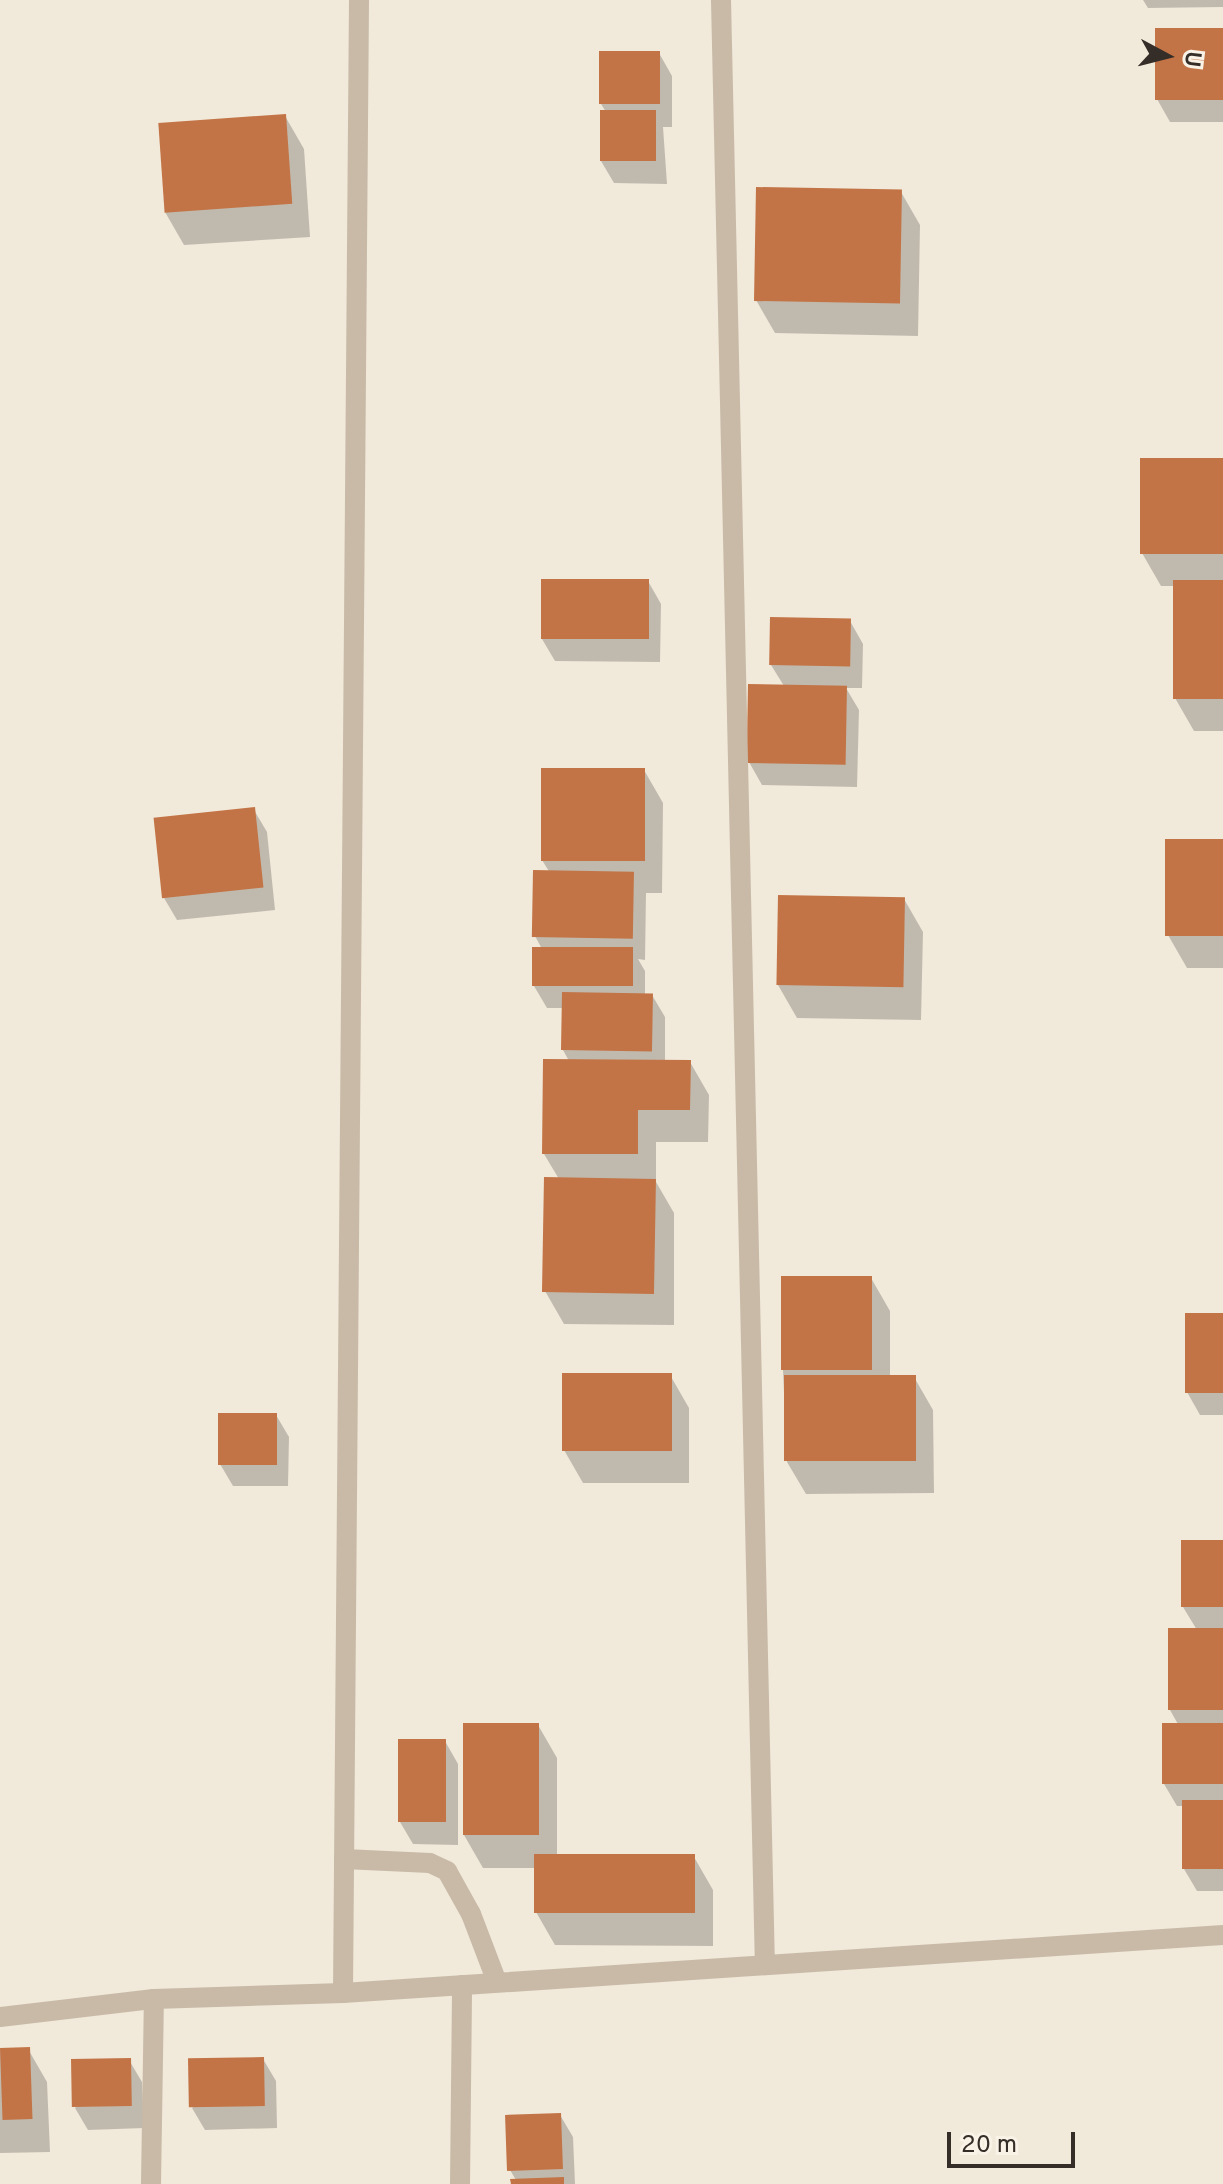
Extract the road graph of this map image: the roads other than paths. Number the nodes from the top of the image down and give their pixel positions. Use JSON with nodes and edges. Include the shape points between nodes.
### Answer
{"nodes":[{"id":1,"x":359,"y":0,"type":"edge"},
{"id":2,"x":721,"y":0,"type":"edge"},
{"id":3,"x":344,"y":1859,"type":"junction"},
{"id":4,"x":1223,"y":1935,"type":"edge"},
{"id":5,"x":765,"y":1964,"type":"junction"},
{"id":6,"x":497,"y":1982,"type":"junction"},
{"id":7,"x":462,"y":1985,"type":"junction"},
{"id":8,"x":343,"y":1993,"type":"junction"},
{"id":9,"x":154,"y":1999,"type":"junction"},
{"id":10,"x":0,"y":2017,"type":"edge"},
{"id":11,"x":151,"y":2184,"type":"edge"},
{"id":12,"x":460,"y":2184,"type":"edge"}],
"edges":[{"from":1,"to":3,"type":"street"},
{"from":2,"to":5,"type":"street"},
{"from":3,"to":6,"type":"street","via":[[430,1863],[447,1871]]},
{"from":3,"to":8,"type":"street"},
{"from":4,"to":5,"type":"street"},
{"from":5,"to":6,"type":"street"},
{"from":6,"to":7,"type":"street"},
{"from":7,"to":8,"type":"street"},
{"from":7,"to":12,"type":"street"},
{"from":8,"to":9,"type":"street"},
{"from":9,"to":10,"type":"street"},
{"from":9,"to":11,"type":"street"}]}
